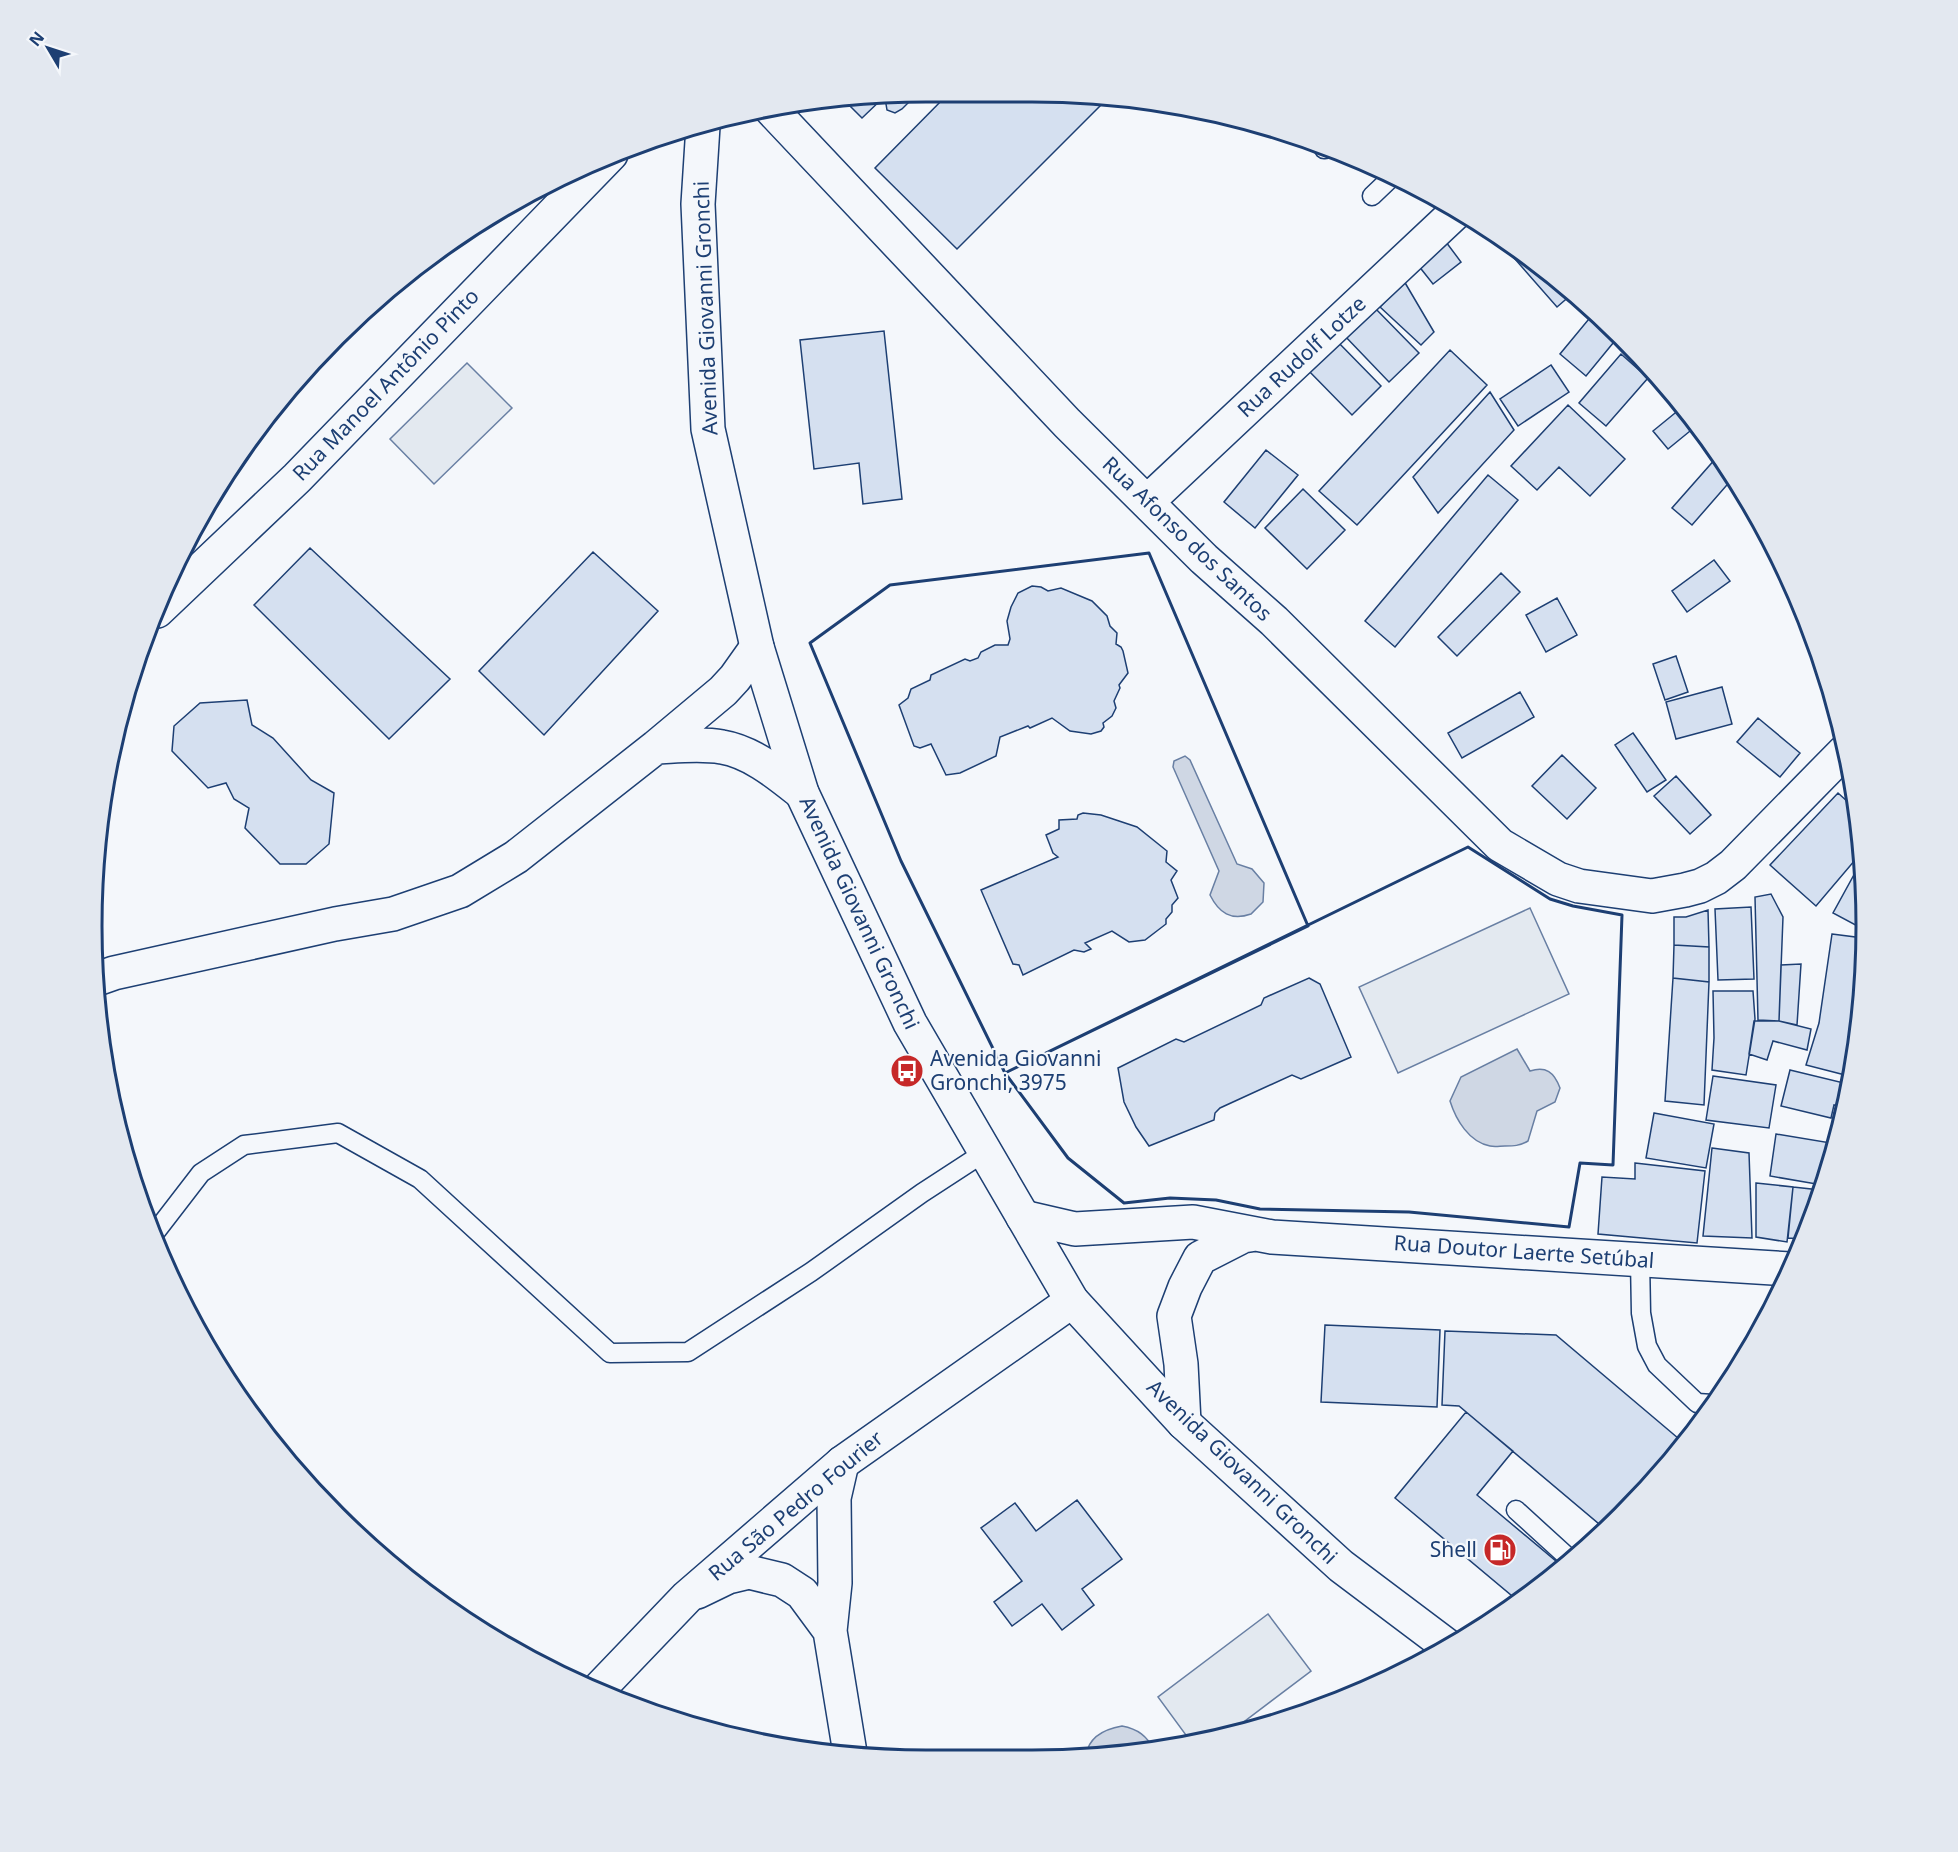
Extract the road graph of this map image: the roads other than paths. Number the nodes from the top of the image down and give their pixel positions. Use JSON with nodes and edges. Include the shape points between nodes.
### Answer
{"nodes":[{"id":1,"x":777,"y":116,"type":"edge"},
{"id":2,"x":703,"y":133,"type":"edge"},
{"id":3,"x":592,"y":173,"type":"edge"},
{"id":4,"x":1386,"y":183,"type":"edge"},
{"id":5,"x":1372,"y":196,"type":"dead end"},
{"id":6,"x":1451,"y":217,"type":"edge"},
{"id":7,"x":1147,"y":502,"type":"junction"},
{"id":8,"x":171,"y":598,"type":"edge"},
{"id":9,"x":757,"y":647,"type":"junction"},
{"id":10,"x":656,"y":747,"type":"junction"},
{"id":11,"x":1838,"y":758,"type":"edge"},
{"id":12,"x":802,"y":793,"type":"junction"},
{"id":13,"x":104,"y":977,"type":"edge"},
{"id":14,"x":985,"y":1152,"type":"junction"},
{"id":15,"x":1023,"y":1217,"type":"junction"},
{"id":16,"x":160,"y":1227,"type":"edge"},
{"id":17,"x":1265,"y":1235,"type":"junction"},
{"id":18,"x":1640,"y":1259,"type":"junction"},
{"id":19,"x":1781,"y":1268,"type":"edge"},
{"id":20,"x":1072,"y":1301,"type":"junction"},
{"id":21,"x":1703,"y":1403,"type":"edge"},
{"id":22,"x":1184,"y":1423,"type":"junction"},
{"id":23,"x":842,"y":1463,"type":"junction"},
{"id":24,"x":1516,"y":1510,"type":"dead end"},
{"id":25,"x":1565,"y":1554,"type":"edge"},
{"id":26,"x":687,"y":1597,"type":"junction"},
{"id":27,"x":830,"y":1630,"type":"junction"},
{"id":28,"x":1441,"y":1641,"type":"edge"},
{"id":29,"x":604,"y":1684,"type":"edge"},
{"id":30,"x":849,"y":1746,"type":"edge"}],
"edges":[{"from":1,"to":7,"type":"street","name":"Rua Afonso dos Santos","via":[[1067,423]]},
{"from":2,"to":9,"type":"street","name":"Avenida Giovanni Gronchi","via":[[698,204],[708,429]]},
{"from":3,"to":8,"type":"street","name":"Rua Manoel Antônio Pinto","via":[[297,478]]},
{"from":4,"to":5,"type":"lane"},
{"from":6,"to":7,"type":"street","name":"Rua Rudolf Lotze"},
{"from":7,"to":11,"type":"street","name":"Rua Afonso dos Santos","via":[[1274,621],[1500,845],[1557,879],[1579,886],[1652,896],[1700,886],[1733,865]]},
{"from":9,"to":10,"type":"street","via":[[723,691]]},
{"from":9,"to":12,"type":"street","name":"Avenida Giovanni Gronchi"},
{"from":10,"to":12,"type":"street","via":[[722,747],[774,770]]},
{"from":10,"to":13,"type":"street","via":[[516,857],[460,891],[393,914]]},
{"from":12,"to":14,"type":"street","name":"Avenida Giovanni Gronchi","via":[[910,1023]]},
{"from":14,"to":15,"type":"street","name":"Avenida Giovanni Gronchi"},
{"from":14,"to":16,"type":"lane","via":[[688,1352],[610,1353],[420,1179],[338,1133],[244,1146],[201,1173]]},
{"from":15,"to":17,"type":"street","name":"Rua Doutor Laerte Setúbal","via":[[1075,1229],[1193,1222]]},
{"from":15,"to":20,"type":"street","name":"Avenida Giovanni Gronchi"},
{"from":17,"to":18,"type":"street","name":"Rua Doutor Laerte Setúbal"},
{"from":17,"to":22,"type":"street","name":"Rua Doutor Laerte Setúbal","via":[[1243,1236],[1200,1258],[1185,1287],[1174,1316]]},
{"from":18,"to":19,"type":"street","name":"Rua Doutor Laerte Setúbal"},
{"from":18,"to":21,"type":"lane","via":[[1641,1313],[1647,1346],[1657,1365],[1697,1403]]},
{"from":20,"to":22,"type":"street","name":"Avenida Giovanni Gronchi"},
{"from":20,"to":23,"type":"street","name":"Rua São Pedro Fourier"},
{"from":22,"to":28,"type":"street","name":"Avenida Giovanni Gronchi","via":[[1341,1566]]},
{"from":23,"to":26,"type":"street","name":"Rua São Pedro Fourier"},
{"from":23,"to":27,"type":"street","via":[[834,1498],[835,1583]]},
{"from":24,"to":25,"type":"lane"},
{"from":26,"to":27,"type":"street","via":[[728,1577],[749,1572],[782,1580],[802,1593]]},
{"from":26,"to":29,"type":"street","name":"Rua São Pedro Fourier"},
{"from":27,"to":30,"type":"street"}]}
